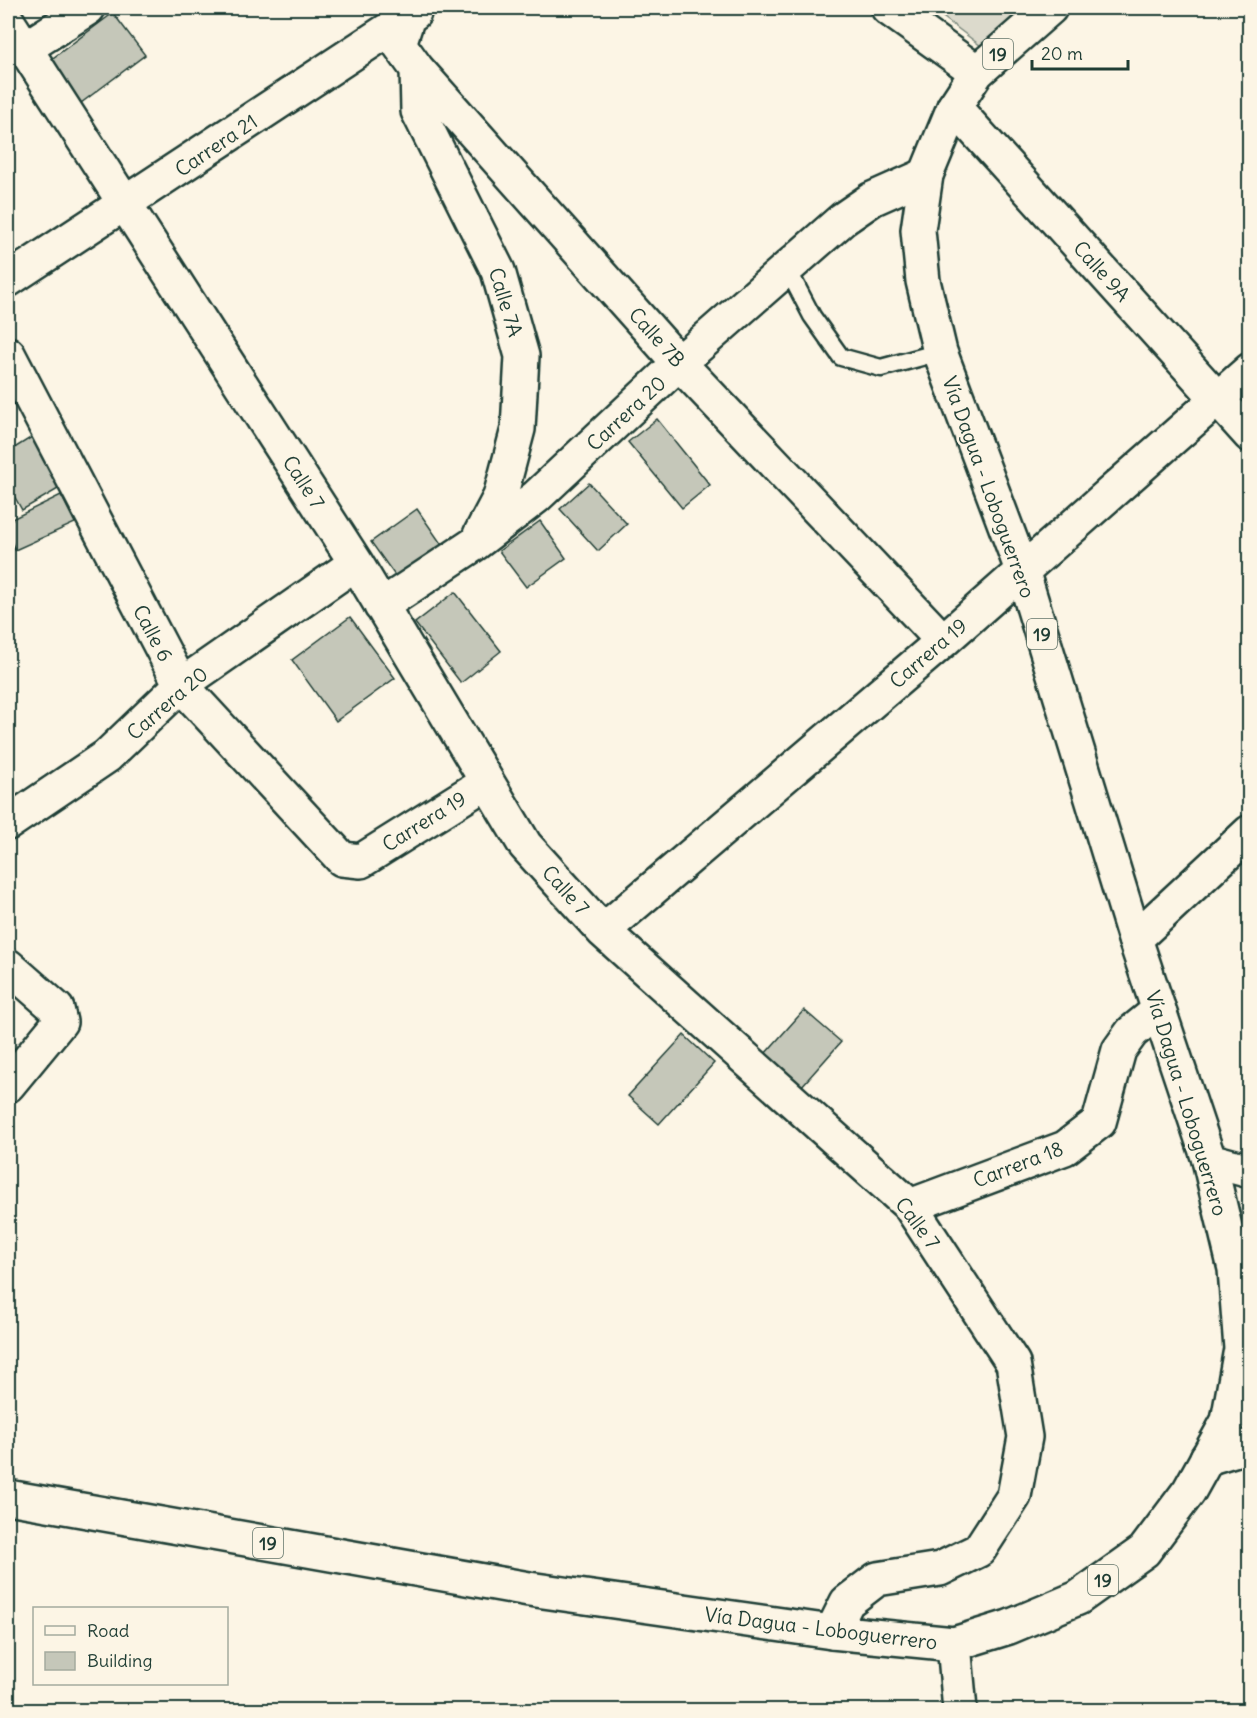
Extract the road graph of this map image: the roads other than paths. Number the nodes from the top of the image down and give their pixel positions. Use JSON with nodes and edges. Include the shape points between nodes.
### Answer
{"nodes":[{"id":1,"x":88,"y":8,"type":"edge"},
{"id":2,"x":888,"y":8,"type":"edge"},
{"id":3,"x":1050,"y":8,"type":"edge"},
{"id":4,"x":415,"y":12,"type":"edge"},
{"id":5,"x":16,"y":36,"type":"edge"},
{"id":6,"x":417,"y":69,"type":"junction"},
{"id":7,"x":977,"y":72,"type":"junction"},
{"id":8,"x":954,"y":107,"type":"junction"},
{"id":9,"x":926,"y":175,"type":"junction"},
{"id":10,"x":125,"y":205,"type":"junction"},
{"id":11,"x":787,"y":268,"type":"junction"},
{"id":12,"x":8,"y":280,"type":"edge"},
{"id":13,"x":940,"y":352,"type":"junction"},
{"id":14,"x":8,"y":354,"type":"edge"},
{"id":15,"x":680,"y":363,"type":"junction"},
{"id":16,"x":1250,"y":370,"type":"edge"},
{"id":17,"x":1218,"y":398,"type":"junction"},
{"id":18,"x":1250,"y":435,"type":"edge"},
{"id":19,"x":476,"y":543,"type":"junction"},
{"id":20,"x":356,"y":563,"type":"junction"},
{"id":21,"x":1022,"y":570,"type":"junction"},
{"id":22,"x":381,"y":606,"type":"junction"},
{"id":23,"x":943,"y":641,"type":"junction"},
{"id":24,"x":181,"y":685,"type":"junction"},
{"id":25,"x":487,"y":782,"type":"junction"},
{"id":26,"x":8,"y":823,"type":"edge"},
{"id":27,"x":1249,"y":834,"type":"edge"},
{"id":28,"x":361,"y":861,"type":"joint"},
{"id":29,"x":603,"y":931,"type":"junction"},
{"id":30,"x":1135,"y":939,"type":"junction"},
{"id":31,"x":8,"y":966,"type":"edge"},
{"id":32,"x":1159,"y":1010,"type":"junction"},
{"id":33,"x":8,"y":1085,"type":"edge"},
{"id":34,"x":1209,"y":1160,"type":"junction"},
{"id":35,"x":1250,"y":1171,"type":"edge"},
{"id":36,"x":910,"y":1206,"type":"junction"},
{"id":37,"x":1250,"y":1445,"type":"edge"},
{"id":38,"x":1207,"y":1458,"type":"junction"},
{"id":39,"x":8,"y":1497,"type":"edge"},
{"id":40,"x":832,"y":1632,"type":"junction"},
{"id":41,"x":954,"y":1644,"type":"junction"},
{"id":42,"x":960,"y":1710,"type":"edge"}],
"edges":[{"from":1,"to":5,"type":"street"},
{"from":2,"to":7,"type":"street"},
{"from":3,"to":7,"type":"street","name":"Vía Dagua - Loboguerrero","number":"19"},
{"from":4,"to":6,"type":"street","name":"Calle 7B","via":[[399,44]]},
{"from":4,"to":10,"type":"street","name":"Carrera 21"},
{"from":5,"to":10,"type":"street","name":"Calle 7"},
{"from":6,"to":15,"type":"street","name":"Calle 7B"},
{"from":6,"to":19,"type":"street","name":"Calle 7A","via":[[418,111],[498,271],[522,356],[518,429],[500,497]]},
{"from":7,"to":8,"type":"street","name":"Vía Dagua - Loboguerrero","number":"19"},
{"from":8,"to":9,"type":"street","name":"Vía Dagua - Loboguerrero","number":"19"},
{"from":8,"to":17,"type":"street","name":"Calle 9A"},
{"from":9,"to":11,"type":"street","name":"Carrera 20","via":[[862,206]]},
{"from":9,"to":13,"type":"street","name":"Vía Dagua - Loboguerrero","number":"19","via":[[918,230],[923,281]]},
{"from":10,"to":12,"type":"street","name":"Carrera 21"},
{"from":10,"to":20,"type":"street","name":"Calle 7"},
{"from":11,"to":13,"type":"lane","via":[[812,316],[841,357],[881,368]]},
{"from":11,"to":15,"type":"street","name":"Carrera 20"},
{"from":13,"to":21,"type":"street","name":"Vía Dagua - Loboguerrero","number":"19"},
{"from":14,"to":24,"type":"street","name":"Calle 6"},
{"from":15,"to":19,"type":"street","name":"Carrera 20","via":[[536,497]]},
{"from":15,"to":23,"type":"street","name":"Calle 7B"},
{"from":16,"to":17,"type":"street","name":"Carrera 19"},
{"from":17,"to":18,"type":"street","name":"Calle 9A"},
{"from":17,"to":21,"type":"street","name":"Carrera 19"},
{"from":19,"to":22,"type":"street","name":"Carrera 20"},
{"from":20,"to":22,"type":"street","name":"Calle 7"},
{"from":20,"to":24,"type":"street","name":"Carrera 20"},
{"from":21,"to":23,"type":"street","name":"Carrera 19"},
{"from":21,"to":30,"type":"street","name":"Vía Dagua - Loboguerrero","number":"19"},
{"from":22,"to":25,"type":"street","name":"Calle 7"},
{"from":23,"to":29,"type":"street","name":"Carrera 19"},
{"from":24,"to":26,"type":"street","name":"Carrera 20","via":[[107,756]]},
{"from":24,"to":28,"type":"street","name":"Calle 6","via":[[342,859]]},
{"from":25,"to":28,"type":"street","name":"Carrera 19"},
{"from":25,"to":29,"type":"street","name":"Calle 7","via":[[525,845]]},
{"from":27,"to":30,"type":"street"},
{"from":29,"to":36,"type":"street","name":"Calle 7"},
{"from":30,"to":32,"type":"street","name":"Vía Dagua - Loboguerrero","number":"19"},
{"from":31,"to":33,"type":"street","via":[[57,1009],[60,1022]]},
{"from":32,"to":34,"type":"street","name":"Vía Dagua - Loboguerrero","number":"19"},
{"from":32,"to":36,"type":"street","name":"Carrera 18","via":[[1132,1032],[1119,1050],[1099,1122],[1065,1148]]},
{"from":34,"to":35,"type":"street"},
{"from":34,"to":38,"type":"street","name":"Vía Dagua - Loboguerrero","number":"19","via":[[1235,1269],[1241,1349],[1228,1421]]},
{"from":36,"to":40,"type":"street","name":"Calle 7","via":[[1013,1363],[1025,1437],[1014,1496],[980,1550],[940,1569],[877,1579],[847,1602]]},
{"from":37,"to":38,"type":"street"},
{"from":38,"to":41,"type":"street","name":"Vía Dagua - Loboguerrero","number":"19","via":[[1190,1491],[1144,1551],[1078,1598],[1009,1627]]},
{"from":39,"to":40,"type":"street","name":"Vía Dagua - Loboguerrero","number":"19","via":[[529,1588]]},
{"from":40,"to":41,"type":"street","name":"Vía Dagua - Loboguerrero","number":"19"},
{"from":41,"to":42,"type":"street"}]}
